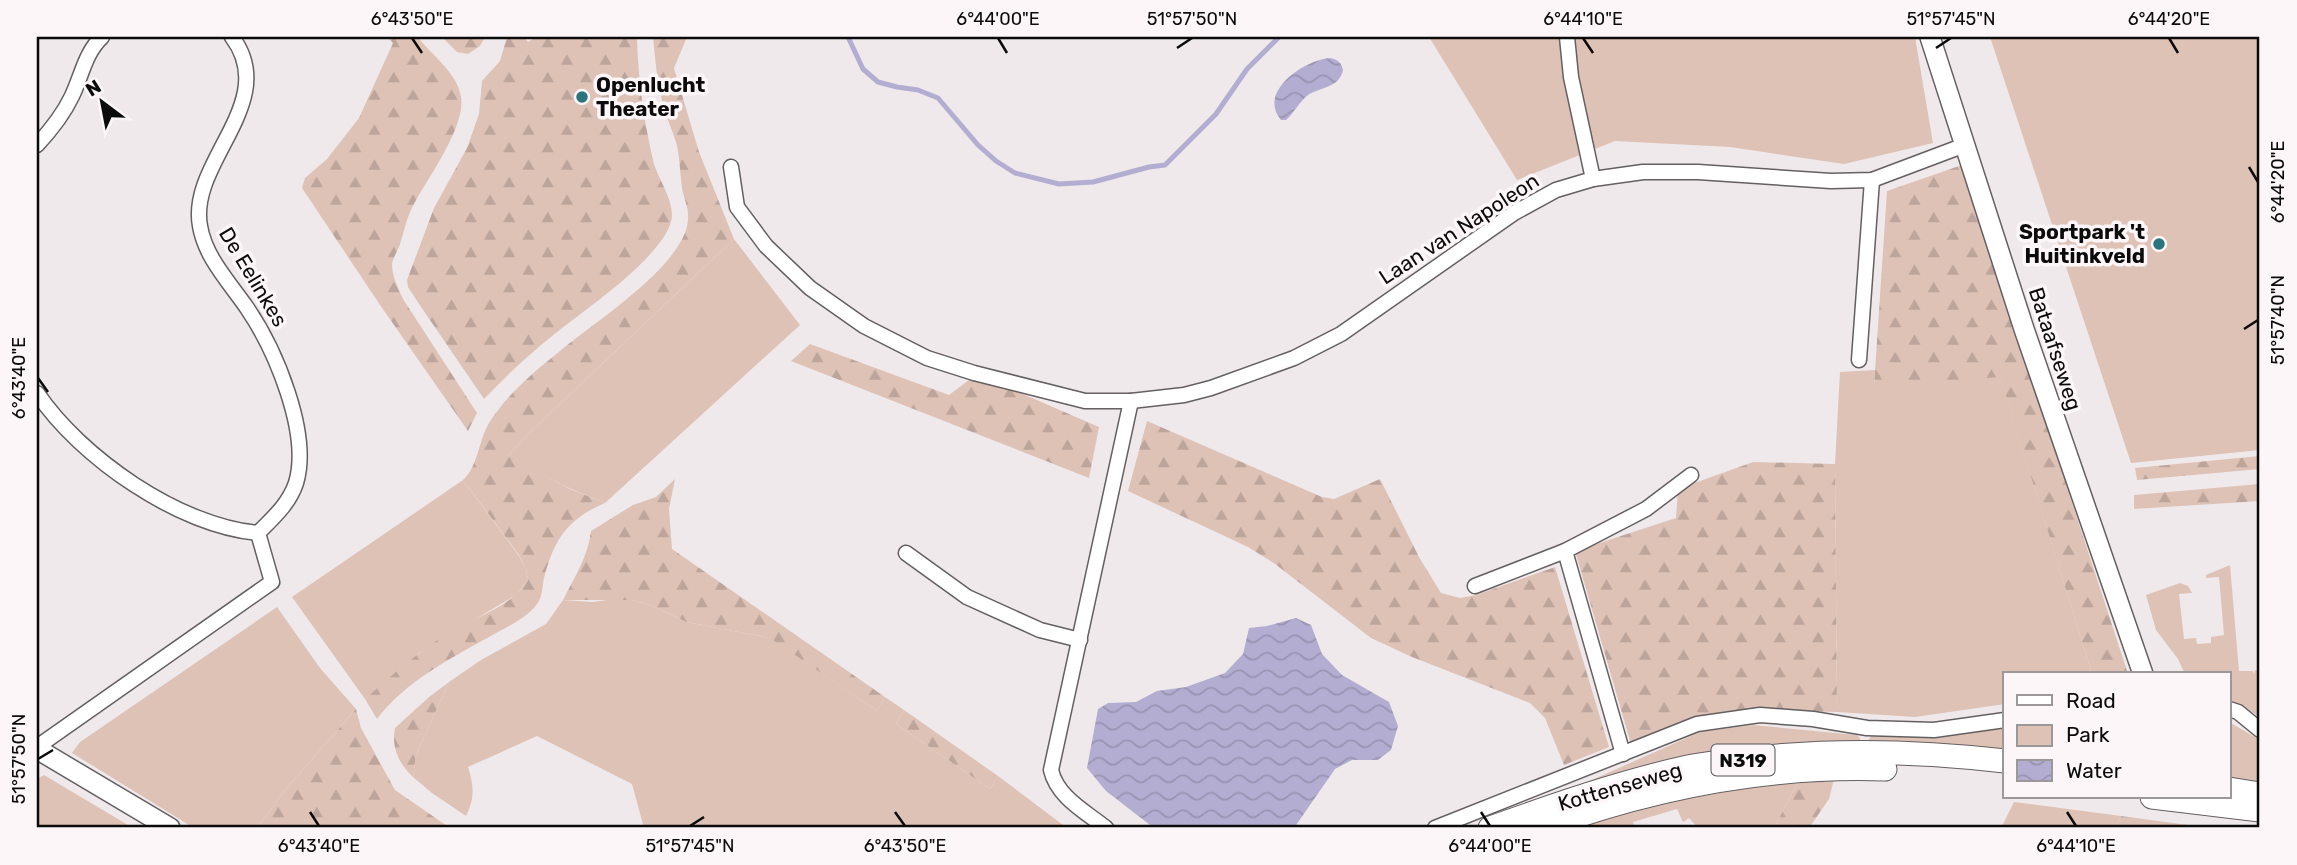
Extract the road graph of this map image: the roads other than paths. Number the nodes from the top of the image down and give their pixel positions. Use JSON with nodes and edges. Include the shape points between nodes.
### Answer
{"nodes":[{"id":1,"x":102,"y":37,"type":"edge"},
{"id":2,"x":232,"y":37,"type":"edge"},
{"id":3,"x":1567,"y":37,"type":"edge"},
{"id":4,"x":1930,"y":37,"type":"edge"},
{"id":5,"x":37,"y":145,"type":"edge"},
{"id":6,"x":1965,"y":145,"type":"junction"},
{"id":7,"x":731,"y":167,"type":"dead end"},
{"id":8,"x":1593,"y":179,"type":"junction"},
{"id":9,"x":1872,"y":180,"type":"junction"},
{"id":10,"x":1859,"y":360,"type":"dead end"},
{"id":11,"x":37,"y":393,"type":"edge"},
{"id":12,"x":1131,"y":401,"type":"junction"},
{"id":13,"x":1690,"y":475,"type":"dead end"},
{"id":14,"x":258,"y":533,"type":"junction"},
{"id":15,"x":1565,"y":551,"type":"junction"},
{"id":16,"x":906,"y":553,"type":"dead end"},
{"id":17,"x":1475,"y":586,"type":"dead end"},
{"id":18,"x":1080,"y":640,"type":"junction"},
{"id":19,"x":2142,"y":672,"type":"edge"},
{"id":20,"x":2230,"y":709,"type":"edge"},
{"id":21,"x":2003,"y":720,"type":"edge"},
{"id":22,"x":1867,"y":728,"type":"junction"},
{"id":23,"x":2260,"y":730,"type":"edge"},
{"id":24,"x":37,"y":748,"type":"edge"},
{"id":25,"x":1623,"y":754,"type":"junction"},
{"id":26,"x":1861,"y":760,"type":"junction"},
{"id":27,"x":2003,"y":761,"type":"edge"},
{"id":28,"x":2003,"y":777,"type":"edge"},
{"id":29,"x":2230,"y":789,"type":"edge"},
{"id":30,"x":2260,"y":794,"type":"edge"},
{"id":31,"x":2167,"y":798,"type":"edge"},
{"id":32,"x":2260,"y":810,"type":"edge"},
{"id":33,"x":170,"y":828,"type":"edge"},
{"id":34,"x":1106,"y":828,"type":"edge"},
{"id":35,"x":1435,"y":828,"type":"edge"},
{"id":36,"x":1490,"y":828,"type":"edge"},
{"id":37,"x":1542,"y":828,"type":"edge"}],
"edges":[{"from":1,"to":5,"type":"street","via":[[94,44],[72,97]]},
{"from":2,"to":14,"type":"street","name":"De Eelinkes","via":[[244,55],[247,81],[241,108],[208,179],[199,223],[208,251],[249,311],[276,362],[293,410],[299,456],[296,482],[285,505]]},
{"from":3,"to":8,"type":"street"},
{"from":4,"to":6,"type":"main road","name":"Bataafseweg"},
{"from":6,"to":9,"type":"street","name":"Laan van Napoleon"},
{"from":6,"to":19,"type":"main road","name":"Bataafseweg"},
{"from":7,"to":12,"type":"street","name":"Laan van Napoleon","via":[[737,208],[766,246],[810,288],[864,326],[927,358],[974,373],[1085,401]]},
{"from":8,"to":9,"type":"street","name":"Laan van Napoleon","via":[[1664,171]]},
{"from":8,"to":12,"type":"street","name":"Laan van Napoleon","via":[[1556,190],[1514,213],[1341,334],[1294,358],[1211,388]]},
{"from":9,"to":10,"type":"street"},
{"from":11,"to":14,"type":"street","via":[[83,447],[112,471],[197,517],[236,531]]},
{"from":12,"to":18,"type":"street"},
{"from":13,"to":15,"type":"street","via":[[1646,509]]},
{"from":14,"to":24,"type":"street","via":[[272,582]]},
{"from":15,"to":17,"type":"street"},
{"from":15,"to":25,"type":"street","name":"Kottenseweg"},
{"from":16,"to":18,"type":"street","via":[[967,597],[1040,630]]},
{"from":18,"to":34,"type":"street","via":[[1051,770],[1062,792]]},
{"from":20,"to":23,"type":"street"},
{"from":21,"to":22,"type":"street","name":"Kottenseweg","via":[[1934,730]]},
{"from":22,"to":25,"type":"street","name":"Kottenseweg","via":[[1760,715],[1697,724]]},
{"from":22,"to":26,"type":"street"},
{"from":24,"to":33,"type":"main road"},
{"from":25,"to":35,"type":"street","name":"Kottenseweg"},
{"from":26,"to":27,"type":"main road","name":"Kottenseweg","number":"N319","via":[[1951,755]]},
{"from":26,"to":28,"type":"main road","name":"Kottenseweg","number":"N319"},
{"from":26,"to":36,"type":"main road","name":"Kottenseweg","number":"N319","via":[[1788,754],[1691,766],[1617,784]]},
{"from":26,"to":37,"type":"main road","name":"Kottenseweg","number":"N319","via":[[1693,784]]},
{"from":29,"to":30,"type":"main road"},
{"from":31,"to":32,"type":"main road"}]}
